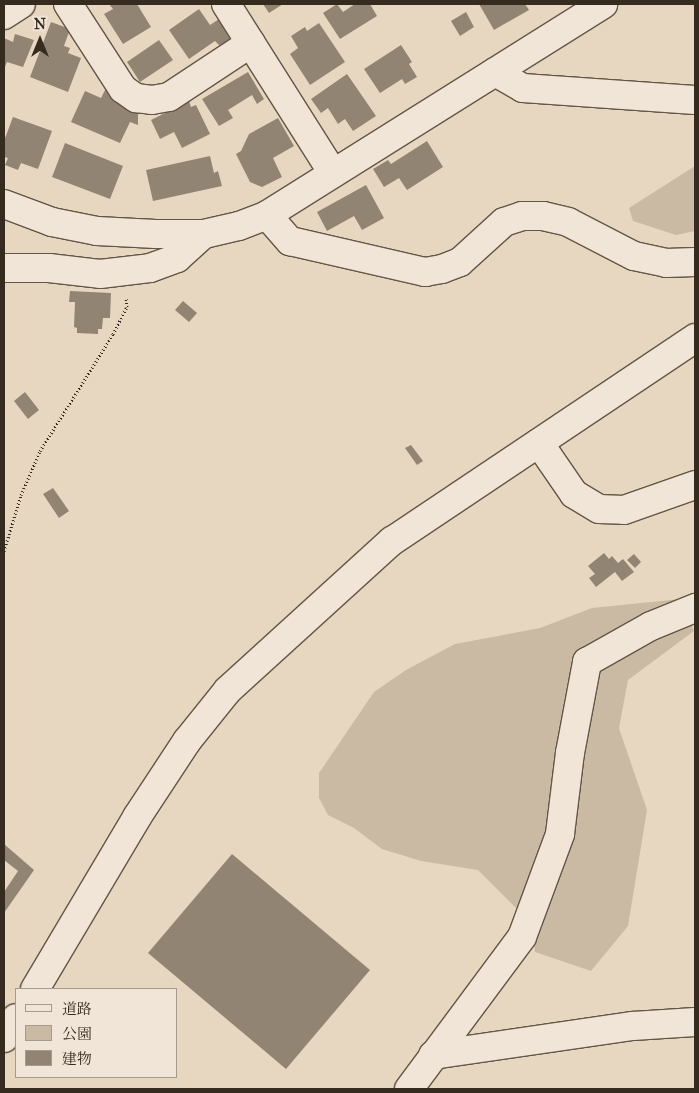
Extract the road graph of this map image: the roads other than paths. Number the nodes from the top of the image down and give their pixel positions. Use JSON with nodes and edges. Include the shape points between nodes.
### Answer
{"nodes":[{"id":1,"x":21,"y":4,"type":"edge"},
{"id":2,"x":68,"y":4,"type":"edge"},
{"id":3,"x":226,"y":4,"type":"edge"},
{"id":4,"x":603,"y":4,"type":"edge"},
{"id":5,"x":4,"y":15,"type":"edge"},
{"id":6,"x":251,"y":43,"type":"junction"},
{"id":7,"x":495,"y":72,"type":"junction"},
{"id":8,"x":695,"y":100,"type":"edge"},
{"id":9,"x":333,"y":173,"type":"junction"},
{"id":10,"x":4,"y":204,"type":"edge"},
{"id":11,"x":267,"y":215,"type":"junction"},
{"id":12,"x":204,"y":234,"type":"junction"},
{"id":13,"x":695,"y":262,"type":"edge"},
{"id":14,"x":4,"y":268,"type":"edge"},
{"id":15,"x":695,"y":338,"type":"edge"},
{"id":16,"x":538,"y":442,"type":"junction"},
{"id":17,"x":695,"y":485,"type":"edge"},
{"id":18,"x":695,"y":608,"type":"edge"},
{"id":19,"x":36,"y":988,"type":"edge"},
{"id":20,"x":15,"y":1020,"type":"edge"},
{"id":21,"x":695,"y":1022,"type":"edge"},
{"id":22,"x":4,"y":1038,"type":"edge"},
{"id":23,"x":432,"y":1055,"type":"junction"},
{"id":24,"x":409,"y":1089,"type":"edge"}],
"edges":[{"from":1,"to":5,"type":"street"},
{"from":2,"to":6,"type":"street","via":[[122,89],[136,98],[168,97]]},
{"from":3,"to":6,"type":"street"},
{"from":4,"to":7,"type":"street"},
{"from":6,"to":9,"type":"street"},
{"from":7,"to":8,"type":"street","via":[[524,88]]},
{"from":7,"to":9,"type":"street"},
{"from":9,"to":11,"type":"street"},
{"from":10,"to":12,"type":"street","via":[[52,222],[97,231]]},
{"from":11,"to":12,"type":"street"},
{"from":11,"to":13,"type":"street","via":[[290,241],[425,272],[460,262],[504,222],[522,216],[543,216],[568,222],[634,256],[666,263]]},
{"from":12,"to":14,"type":"street","via":[[177,258],[150,268],[100,274],[49,268]]},
{"from":15,"to":16,"type":"street"},
{"from":16,"to":17,"type":"street","via":[[574,494],[599,509],[624,510]]},
{"from":16,"to":19,"type":"street","via":[[392,541],[228,690],[188,741],[137,816]]},
{"from":18,"to":23,"type":"street","via":[[650,626],[587,662],[570,753],[560,834],[522,937]]},
{"from":20,"to":22,"type":"street"},
{"from":21,"to":23,"type":"street","via":[[633,1026]]},
{"from":23,"to":24,"type":"street"}]}
